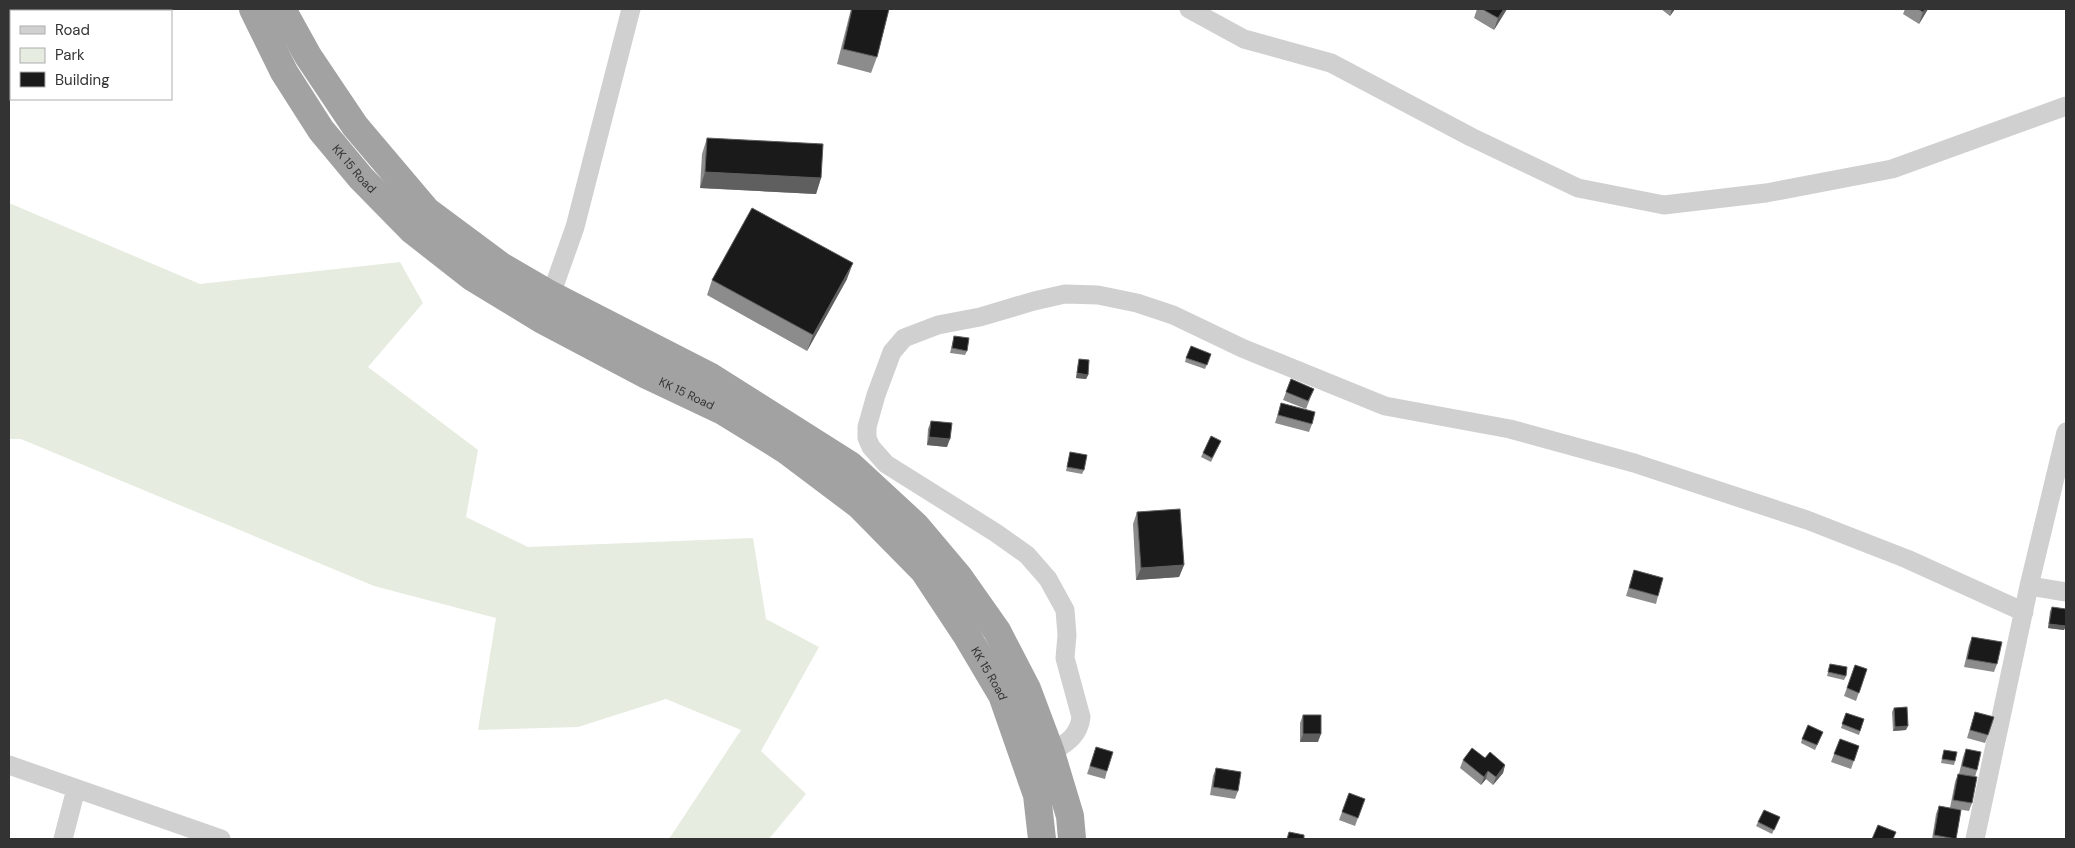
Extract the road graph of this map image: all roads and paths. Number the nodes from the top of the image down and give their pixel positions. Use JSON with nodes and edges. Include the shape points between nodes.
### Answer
{"nodes":[{"id":1,"x":253,"y":9,"type":"edge"},
{"id":2,"x":282,"y":9,"type":"edge"},
{"id":3,"x":631,"y":9,"type":"edge"},
{"id":4,"x":1189,"y":9,"type":"edge"},
{"id":5,"x":2066,"y":106,"type":"edge"},
{"id":6,"x":546,"y":307,"type":"junction"},
{"id":7,"x":2066,"y":432,"type":"edge"},
{"id":8,"x":2030,"y":586,"type":"junction"},
{"id":9,"x":2066,"y":592,"type":"edge"},
{"id":10,"x":2024,"y":612,"type":"junction"},
{"id":11,"x":1051,"y":753,"type":"junction"},
{"id":12,"x":9,"y":765,"type":"edge"},
{"id":13,"x":76,"y":789,"type":"junction"},
{"id":14,"x":180,"y":832,"type":"edge"},
{"id":15,"x":63,"y":839,"type":"edge"},
{"id":16,"x":221,"y":839,"type":"edge"},
{"id":17,"x":1042,"y":839,"type":"edge"},
{"id":18,"x":1072,"y":839,"type":"edge"},
{"id":19,"x":1974,"y":839,"type":"edge"}],
"edges":[{"from":1,"to":6,"type":"highway","name":"KK 15 Road","via":[[284,72],[310,114],[361,178],[419,236],[472,277]]},
{"from":2,"to":6,"type":"highway","name":"KK 15 Road","via":[[308,56],[355,126],[427,211],[501,266]]},
{"from":3,"to":6,"type":"street","via":[[574,227]]},
{"from":4,"to":5,"type":"street","via":[[1244,39],[1331,62],[1470,138],[1578,188],[1664,205],[1766,193],[1892,169]]},
{"from":6,"to":11,"type":"highway","name":"KK 15 Road","via":[[712,377],[850,465],[916,526],[992,623],[1027,689]]},
{"from":6,"to":17,"type":"highway","name":"KK 15 Road","via":[[647,375],[722,411],[786,450],[860,505],[924,571],[1002,695],[1036,795]]},
{"from":7,"to":8,"type":"street"},
{"from":8,"to":9,"type":"street"},
{"from":8,"to":10,"type":"street"},
{"from":10,"to":11,"type":"street","via":[[1907,559],[1807,520],[1634,463],[1510,428],[1384,406],[1242,348],[1173,315],[1098,295],[1065,294],[980,318],[938,325],[904,338],[892,352],[867,427],[871,447],[886,464],[1027,555],[1048,579],[1065,610],[1065,658],[1081,717],[1076,734]]},
{"from":10,"to":19,"type":"street"},
{"from":11,"to":18,"type":"highway","name":"KK 15 Road","via":[[1070,816]]},
{"from":12,"to":13,"type":"street"},
{"from":13,"to":14,"type":"street"},
{"from":13,"to":15,"type":"street"},
{"from":14,"to":16,"type":"street"}]}
